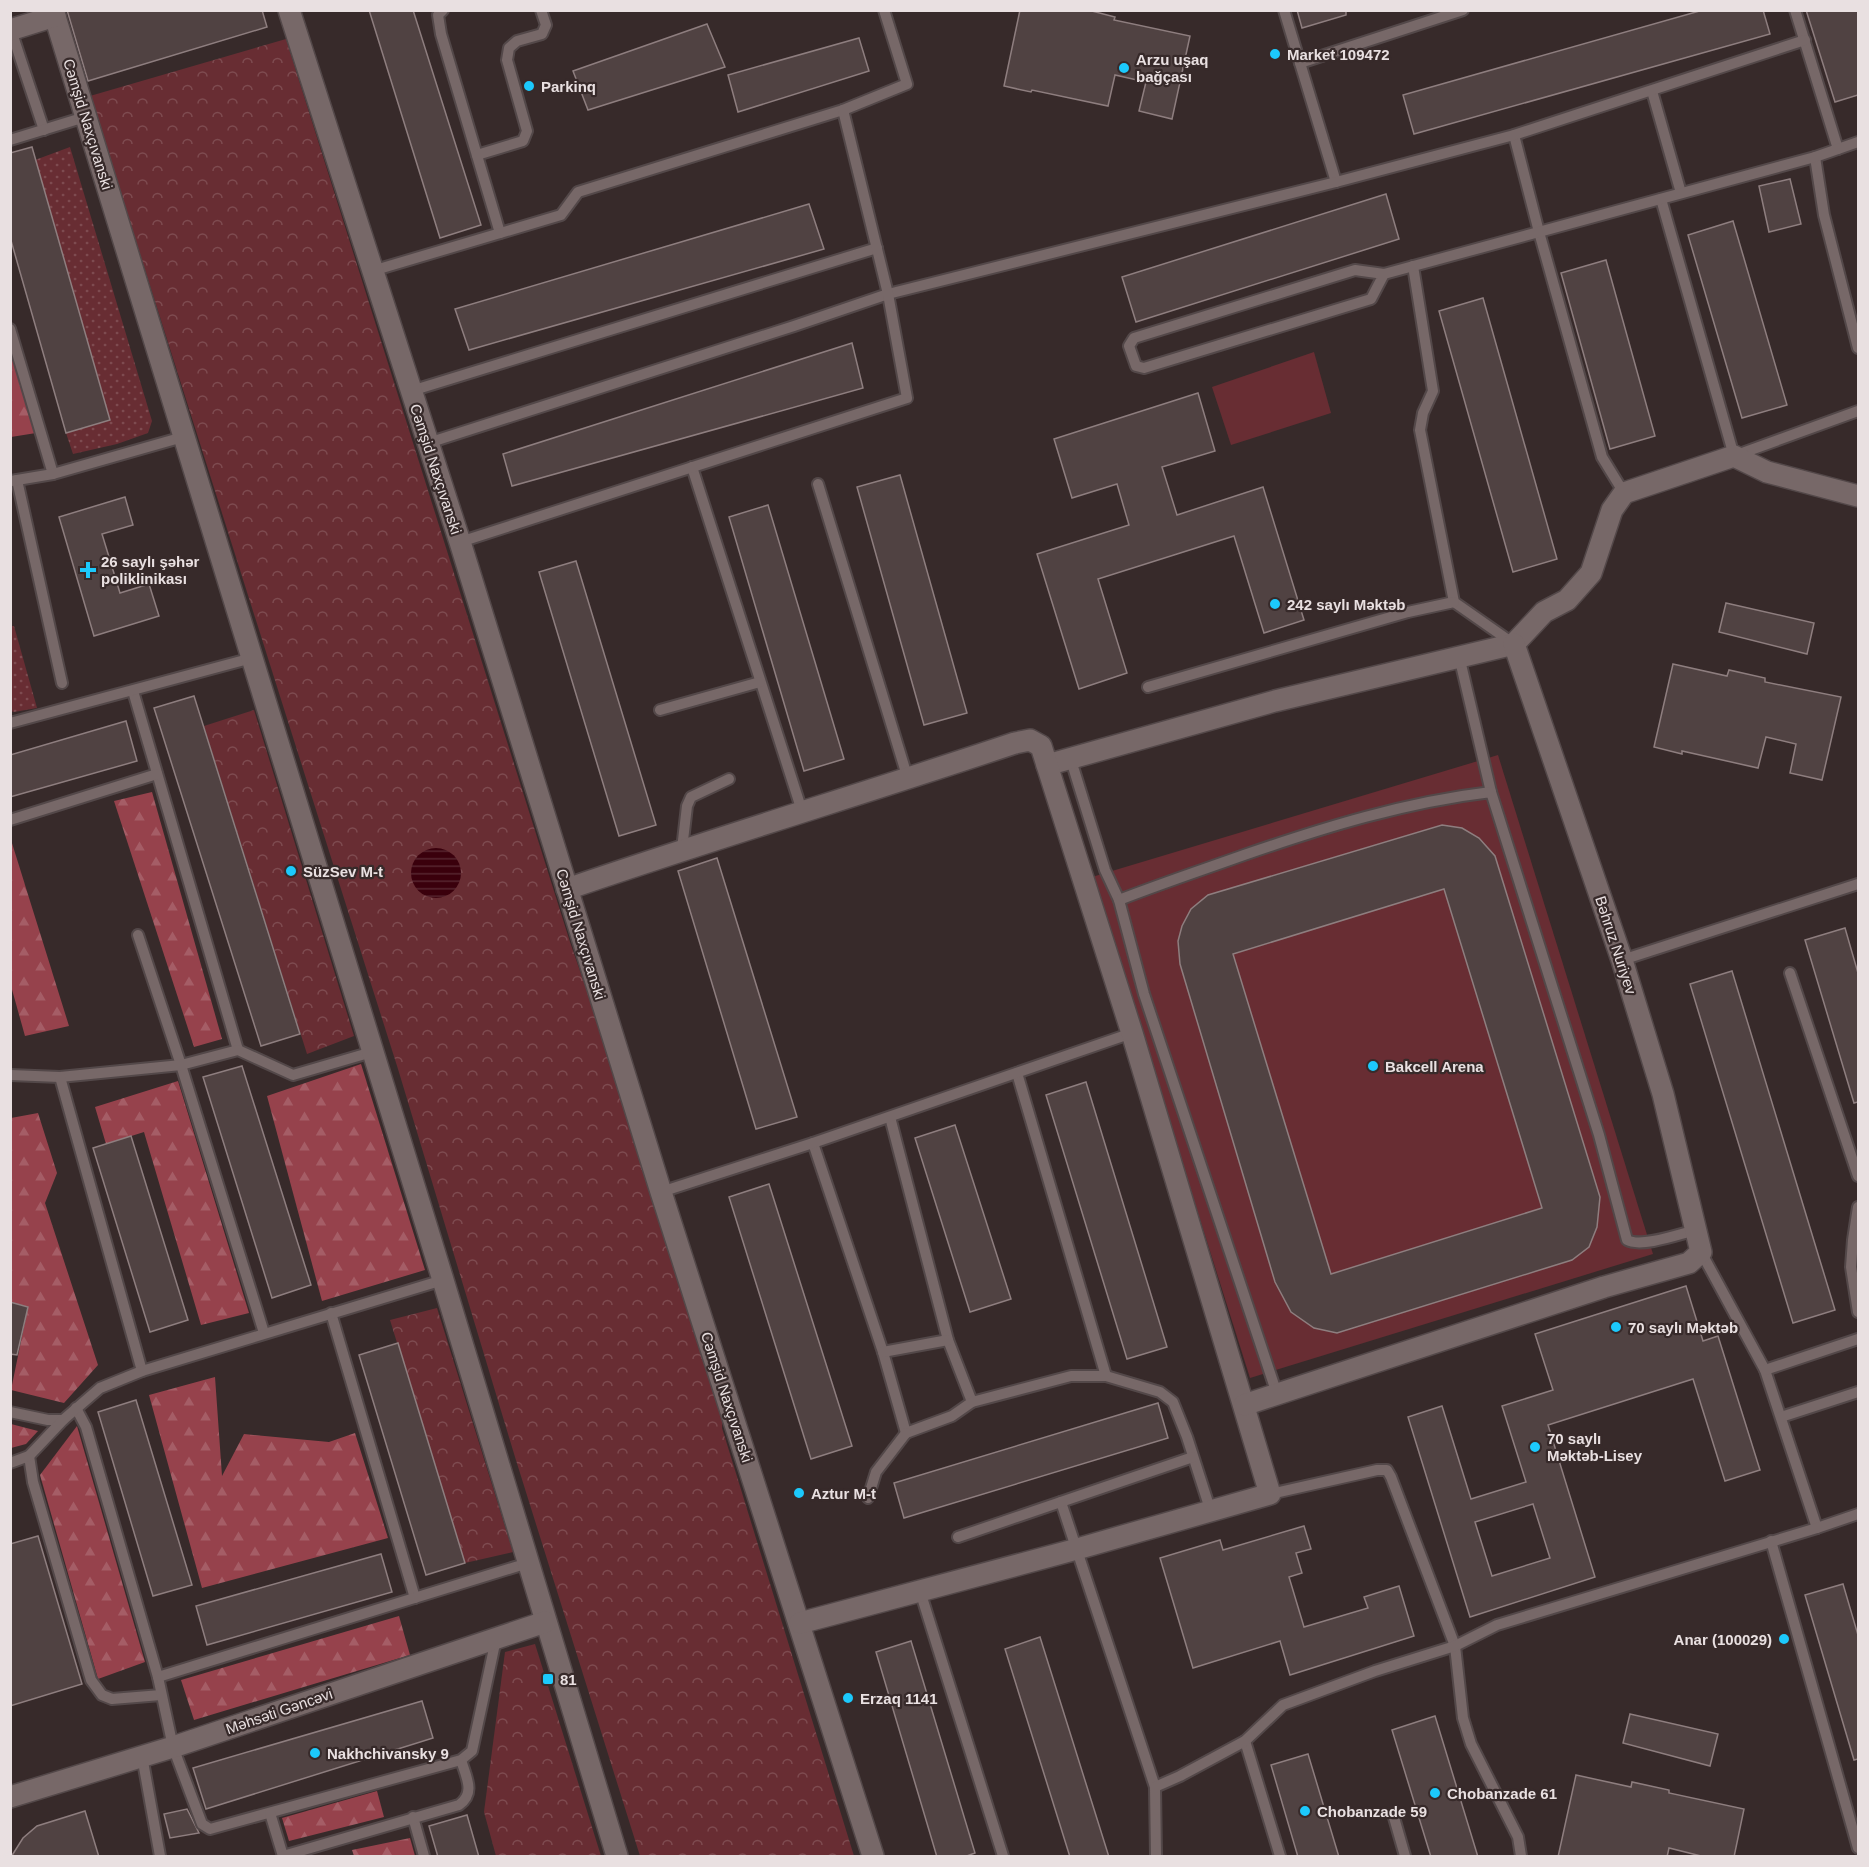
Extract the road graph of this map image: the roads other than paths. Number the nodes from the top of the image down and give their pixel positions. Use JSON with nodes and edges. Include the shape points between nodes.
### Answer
{"nodes":[{"id":1,"x":289,"y":10,"type":"edge"},
{"id":2,"x":542,"y":10,"type":"edge"},
{"id":3,"x":884,"y":10,"type":"edge"},
{"id":4,"x":1284,"y":10,"type":"edge"},
{"id":5,"x":1462,"y":10,"type":"edge"},
{"id":6,"x":1796,"y":10,"type":"edge"},
{"id":7,"x":438,"y":12,"type":"edge"},
{"id":8,"x":54,"y":13,"type":"edge"},
{"id":9,"x":11,"y":30,"type":"edge"},
{"id":10,"x":1805,"y":40,"type":"junction"},
{"id":11,"x":1300,"y":63,"type":"junction"},
{"id":12,"x":1652,"y":90,"type":"junction"},
{"id":13,"x":843,"y":110,"type":"junction"},
{"id":14,"x":85,"y":117,"type":"junction"},
{"id":15,"x":44,"y":129,"type":"junction"},
{"id":16,"x":1514,"y":135,"type":"junction"},
{"id":17,"x":10,"y":140,"type":"edge"},
{"id":18,"x":1858,"y":142,"type":"edge"},
{"id":19,"x":1838,"y":149,"type":"junction"},
{"id":20,"x":477,"y":155,"type":"junction"},
{"id":21,"x":1815,"y":157,"type":"junction"},
{"id":22,"x":1336,"y":182,"type":"junction"},
{"id":23,"x":1682,"y":193,"type":"junction"},
{"id":24,"x":1661,"y":199,"type":"junction"},
{"id":25,"x":500,"y":232,"type":"junction"},
{"id":26,"x":1539,"y":232,"type":"junction"},
{"id":27,"x":877,"y":248,"type":"junction"},
{"id":28,"x":1413,"y":266,"type":"junction"},
{"id":29,"x":372,"y":271,"type":"junction"},
{"id":30,"x":1384,"y":274,"type":"junction"},
{"id":31,"x":888,"y":294,"type":"junction"},
{"id":32,"x":10,"y":329,"type":"edge"},
{"id":33,"x":1858,"y":348,"type":"edge"},
{"id":34,"x":411,"y":391,"type":"junction"},
{"id":35,"x":1858,"y":411,"type":"edge"},
{"id":36,"x":183,"y":437,"type":"junction"},
{"id":37,"x":428,"y":443,"type":"junction"},
{"id":38,"x":1734,"y":456,"type":"junction"},
{"id":39,"x":692,"y":467,"type":"junction"},
{"id":40,"x":52,"y":474,"type":"junction"},
{"id":41,"x":14,"y":481,"type":"edge"},
{"id":42,"x":818,"y":484,"type":"dead end"},
{"id":43,"x":1624,"y":493,"type":"junction"},
{"id":44,"x":1858,"y":496,"type":"edge"},
{"id":45,"x":460,"y":542,"type":"junction"},
{"id":46,"x":1454,"y":602,"type":"junction"},
{"id":47,"x":1514,"y":644,"type":"junction"},
{"id":48,"x":1459,"y":656,"type":"junction"},
{"id":49,"x":252,"y":658,"type":"junction"},
{"id":50,"x":760,"y":682,"type":"junction"},
{"id":51,"x":62,"y":683,"type":"dead end"},
{"id":52,"x":1148,"y":687,"type":"dead end"},
{"id":53,"x":133,"y":691,"type":"junction"},
{"id":54,"x":660,"y":710,"type":"dead end"},
{"id":55,"x":10,"y":723,"type":"edge"},
{"id":56,"x":1070,"y":757,"type":"junction"},
{"id":57,"x":1047,"y":765,"type":"junction"},
{"id":58,"x":157,"y":774,"type":"junction"},
{"id":59,"x":729,"y":779,"type":"dead end"},
{"id":60,"x":908,"y":779,"type":"junction"},
{"id":61,"x":1491,"y":792,"type":"junction"},
{"id":62,"x":802,"y":811,"type":"junction"},
{"id":63,"x":10,"y":820,"type":"edge"},
{"id":64,"x":682,"y":849,"type":"junction"},
{"id":65,"x":1858,"y":884,"type":"edge"},
{"id":66,"x":567,"y":889,"type":"junction"},
{"id":67,"x":1119,"y":900,"type":"junction"},
{"id":68,"x":138,"y":935,"type":"dead end"},
{"id":69,"x":1622,"y":960,"type":"junction"},
{"id":70,"x":1790,"y":973,"type":"dead end"},
{"id":71,"x":1132,"y":1033,"type":"junction"},
{"id":72,"x":238,"y":1050,"type":"junction"},
{"id":73,"x":372,"y":1052,"type":"junction"},
{"id":74,"x":181,"y":1065,"type":"junction"},
{"id":75,"x":1017,"y":1073,"type":"junction"},
{"id":76,"x":10,"y":1075,"type":"edge"},
{"id":77,"x":60,"y":1077,"type":"junction"},
{"id":78,"x":890,"y":1117,"type":"junction"},
{"id":79,"x":813,"y":1143,"type":"junction"},
{"id":80,"x":1858,"y":1176,"type":"edge"},
{"id":81,"x":661,"y":1192,"type":"junction"},
{"id":82,"x":1858,"y":1210,"type":"edge"},
{"id":83,"x":1696,"y":1230,"type":"junction"},
{"id":84,"x":1701,"y":1252,"type":"junction"},
{"id":85,"x":443,"y":1280,"type":"junction"},
{"id":86,"x":1858,"y":1312,"type":"edge"},
{"id":87,"x":331,"y":1313,"type":"junction"},
{"id":88,"x":264,"y":1333,"type":"junction"},
{"id":89,"x":1858,"y":1339,"type":"edge"},
{"id":90,"x":948,"y":1340,"type":"junction"},
{"id":91,"x":883,"y":1352,"type":"junction"},
{"id":92,"x":1765,"y":1370,"type":"junction"},
{"id":93,"x":142,"y":1371,"type":"junction"},
{"id":94,"x":1106,"y":1376,"type":"junction"},
{"id":95,"x":1858,"y":1392,"type":"edge"},
{"id":96,"x":1277,"y":1394,"type":"junction"},
{"id":97,"x":972,"y":1402,"type":"junction"},
{"id":98,"x":1244,"y":1405,"type":"junction"},
{"id":99,"x":76,"y":1408,"type":"junction"},
{"id":100,"x":10,"y":1412,"type":"edge"},
{"id":101,"x":1781,"y":1417,"type":"junction"},
{"id":102,"x":63,"y":1420,"type":"junction"},
{"id":103,"x":906,"y":1433,"type":"junction"},
{"id":104,"x":29,"y":1456,"type":"junction"},
{"id":105,"x":1193,"y":1457,"type":"junction"},
{"id":106,"x":10,"y":1463,"type":"edge"},
{"id":107,"x":1270,"y":1494,"type":"junction"},
{"id":108,"x":868,"y":1498,"type":"dead end"},
{"id":109,"x":1061,"y":1502,"type":"junction"},
{"id":110,"x":1211,"y":1512,"type":"junction"},
{"id":111,"x":1858,"y":1514,"type":"edge"},
{"id":112,"x":1817,"y":1528,"type":"junction"},
{"id":113,"x":958,"y":1537,"type":"dead end"},
{"id":114,"x":1771,"y":1541,"type":"junction"},
{"id":115,"x":1077,"y":1549,"type":"junction"},
{"id":116,"x":528,"y":1563,"type":"junction"},
{"id":117,"x":920,"y":1591,"type":"junction"},
{"id":118,"x":415,"y":1598,"type":"junction"},
{"id":119,"x":545,"y":1622,"type":"junction"},
{"id":120,"x":800,"y":1623,"type":"junction"},
{"id":121,"x":496,"y":1638,"type":"junction"},
{"id":122,"x":1455,"y":1646,"type":"junction"},
{"id":123,"x":158,"y":1677,"type":"junction"},
{"id":124,"x":161,"y":1695,"type":"junction"},
{"id":125,"x":1245,"y":1741,"type":"junction"},
{"id":126,"x":172,"y":1747,"type":"junction"},
{"id":127,"x":142,"y":1756,"type":"junction"},
{"id":128,"x":461,"y":1760,"type":"junction"},
{"id":129,"x":1155,"y":1787,"type":"junction"},
{"id":130,"x":10,"y":1797,"type":"edge"},
{"id":131,"x":270,"y":1813,"type":"junction"},
{"id":132,"x":1393,"y":1814,"type":"dead end"},
{"id":133,"x":413,"y":1817,"type":"junction"},
{"id":134,"x":1858,"y":1848,"type":"edge"},
{"id":135,"x":283,"y":1856,"type":"edge"},
{"id":136,"x":159,"y":1857,"type":"edge"},
{"id":137,"x":424,"y":1857,"type":"edge"},
{"id":138,"x":616,"y":1857,"type":"edge"},
{"id":139,"x":873,"y":1857,"type":"edge"},
{"id":140,"x":1003,"y":1857,"type":"edge"},
{"id":141,"x":1156,"y":1857,"type":"edge"},
{"id":142,"x":1280,"y":1857,"type":"edge"},
{"id":143,"x":1405,"y":1857,"type":"edge"},
{"id":144,"x":1521,"y":1857,"type":"edge"}],
"edges":[{"from":1,"to":29,"type":"street","name":"Cəmşid Naxçıvanski"},
{"from":2,"to":20,"type":"lane","via":[[546,25],[542,34],[517,41],[508,48],[507,60],[525,117],[527,131],[523,141]]},
{"from":3,"to":13,"type":"lane","via":[[907,84]]},
{"from":4,"to":11,"type":"lane"},
{"from":5,"to":11,"type":"lane"},
{"from":6,"to":10,"type":"lane"},
{"from":7,"to":20,"type":"lane"},
{"from":8,"to":9,"type":"street"},
{"from":8,"to":14,"type":"street","name":"Cəmşid Naxçıvanski"},
{"from":9,"to":15,"type":"lane"},
{"from":10,"to":12,"type":"lane"},
{"from":10,"to":19,"type":"lane"},
{"from":11,"to":22,"type":"lane"},
{"from":12,"to":16,"type":"lane"},
{"from":12,"to":23,"type":"lane"},
{"from":13,"to":25,"type":"lane","via":[[578,192],[561,215]]},
{"from":13,"to":27,"type":"lane"},
{"from":14,"to":15,"type":"lane"},
{"from":14,"to":36,"type":"street","name":"Cəmşid Naxçıvanski"},
{"from":15,"to":17,"type":"lane"},
{"from":16,"to":22,"type":"lane"},
{"from":16,"to":26,"type":"lane"},
{"from":18,"to":19,"type":"lane"},
{"from":19,"to":21,"type":"lane"},
{"from":20,"to":25,"type":"lane"},
{"from":21,"to":23,"type":"lane"},
{"from":21,"to":33,"type":"lane","via":[[1824,215]]},
{"from":22,"to":31,"type":"lane"},
{"from":23,"to":24,"type":"lane"},
{"from":24,"to":26,"type":"lane"},
{"from":24,"to":38,"type":"lane"},
{"from":25,"to":29,"type":"lane"},
{"from":26,"to":28,"type":"lane"},
{"from":26,"to":43,"type":"lane","via":[[1602,457]]},
{"from":27,"to":31,"type":"lane"},
{"from":27,"to":34,"type":"lane"},
{"from":28,"to":30,"type":"lane"},
{"from":28,"to":46,"type":"lane","via":[[1433,391],[1420,430]]},
{"from":29,"to":34,"type":"street","name":"Cəmşid Naxçıvanski"},
{"from":30,"to":30,"type":"lane","via":[[1355,270],[1134,338],[1129,346],[1136,366],[1144,368],[1371,299]]},
{"from":31,"to":37,"type":"lane"},
{"from":31,"to":39,"type":"lane","via":[[907,398]]},
{"from":32,"to":40,"type":"lane"},
{"from":34,"to":37,"type":"street","name":"Cəmşid Naxçıvanski"},
{"from":35,"to":38,"type":"lane"},
{"from":36,"to":40,"type":"lane"},
{"from":36,"to":49,"type":"street","name":"Cəmşid Naxçıvanski"},
{"from":37,"to":45,"type":"street","name":"Cəmşid Naxçıvanski"},
{"from":38,"to":43,"type":"street"},
{"from":38,"to":44,"type":"street","via":[[1767,472]]},
{"from":39,"to":45,"type":"lane"},
{"from":39,"to":50,"type":"lane"},
{"from":40,"to":41,"type":"lane"},
{"from":41,"to":51,"type":"lane"},
{"from":42,"to":60,"type":"lane"},
{"from":43,"to":47,"type":"street","via":[[1612,510],[1591,573],[1567,600],[1544,612]]},
{"from":45,"to":66,"type":"street","name":"Cəmşid Naxçıvanski"},
{"from":46,"to":47,"type":"lane"},
{"from":46,"to":52,"type":"lane"},
{"from":47,"to":48,"type":"street"},
{"from":47,"to":69,"type":"street","name":"Bəhruz Nuriyev"},
{"from":48,"to":56,"type":"street"},
{"from":48,"to":61,"type":"lane"},
{"from":49,"to":53,"type":"lane"},
{"from":49,"to":73,"type":"street","name":"Cəmşid Naxçıvanski"},
{"from":50,"to":54,"type":"lane"},
{"from":50,"to":62,"type":"lane"},
{"from":53,"to":55,"type":"lane"},
{"from":53,"to":58,"type":"lane"},
{"from":56,"to":57,"type":"street"},
{"from":56,"to":67,"type":"lane","via":[[1105,870]]},
{"from":57,"to":60,"type":"street","via":[[1041,746],[1030,740]]},
{"from":57,"to":71,"type":"street"},
{"from":58,"to":63,"type":"lane"},
{"from":58,"to":72,"type":"lane"},
{"from":59,"to":64,"type":"lane","via":[[691,797]]},
{"from":60,"to":62,"type":"street"},
{"from":61,"to":67,"type":"lane","via":[[1403,806],[1314,831]]},
{"from":61,"to":83,"type":"lane","via":[[1599,1135],[1627,1240],[1645,1242]]},
{"from":62,"to":64,"type":"street"},
{"from":64,"to":66,"type":"street"},
{"from":65,"to":69,"type":"lane"},
{"from":66,"to":81,"type":"street","name":"Cəmşid Naxçıvanski"},
{"from":67,"to":96,"type":"lane","via":[[1144,994]]},
{"from":68,"to":74,"type":"lane"},
{"from":69,"to":83,"type":"street","name":"Bəhruz Nuriyev","via":[[1663,1094]]},
{"from":70,"to":80,"type":"lane"},
{"from":71,"to":75,"type":"lane"},
{"from":71,"to":98,"type":"street"},
{"from":72,"to":73,"type":"lane","via":[[293,1075]]},
{"from":72,"to":74,"type":"lane"},
{"from":73,"to":85,"type":"street","name":"Cəmşid Naxçıvanski"},
{"from":74,"to":77,"type":"lane"},
{"from":74,"to":88,"type":"lane"},
{"from":75,"to":78,"type":"lane"},
{"from":75,"to":94,"type":"lane"},
{"from":76,"to":77,"type":"lane"},
{"from":77,"to":93,"type":"lane"},
{"from":78,"to":79,"type":"lane"},
{"from":78,"to":90,"type":"lane"},
{"from":79,"to":81,"type":"lane"},
{"from":79,"to":91,"type":"lane"},
{"from":81,"to":120,"type":"street","name":"Cəmşid Naxçıvanski"},
{"from":82,"to":86,"type":"lane","via":[[1851,1267]]},
{"from":83,"to":84,"type":"street","name":"Bəhruz Nuriyev"},
{"from":84,"to":92,"type":"lane"},
{"from":84,"to":96,"type":"street","via":[[1689,1263]]},
{"from":85,"to":87,"type":"lane"},
{"from":85,"to":116,"type":"street","name":"Cəmşid Naxçıvanski"},
{"from":87,"to":88,"type":"lane"},
{"from":87,"to":118,"type":"lane"},
{"from":88,"to":93,"type":"lane"},
{"from":89,"to":92,"type":"lane"},
{"from":90,"to":91,"type":"lane"},
{"from":90,"to":97,"type":"lane"},
{"from":91,"to":103,"type":"lane"},
{"from":92,"to":101,"type":"lane"},
{"from":93,"to":99,"type":"lane","via":[[100,1388]]},
{"from":94,"to":97,"type":"lane","via":[[1071,1376]]},
{"from":94,"to":105,"type":"lane","via":[[1160,1392],[1173,1402]]},
{"from":95,"to":101,"type":"lane"},
{"from":96,"to":98,"type":"street"},
{"from":97,"to":103,"type":"lane","via":[[952,1416]]},
{"from":98,"to":107,"type":"street"},
{"from":99,"to":102,"type":"lane"},
{"from":99,"to":123,"type":"lane","via":[[86,1427]]},
{"from":100,"to":102,"type":"lane"},
{"from":101,"to":112,"type":"lane"},
{"from":102,"to":104,"type":"lane"},
{"from":103,"to":108,"type":"lane","via":[[876,1472]]},
{"from":104,"to":106,"type":"lane"},
{"from":104,"to":124,"type":"lane","via":[[33,1482],[92,1680],[102,1695],[112,1699]]},
{"from":105,"to":109,"type":"lane"},
{"from":105,"to":110,"type":"lane"},
{"from":107,"to":110,"type":"street"},
{"from":107,"to":122,"type":"lane","via":[[1387,1470]]},
{"from":109,"to":113,"type":"lane"},
{"from":109,"to":115,"type":"lane"},
{"from":110,"to":115,"type":"street"},
{"from":111,"to":112,"type":"lane"},
{"from":112,"to":114,"type":"lane"},
{"from":114,"to":122,"type":"lane","via":[[1497,1625]]},
{"from":114,"to":134,"type":"lane"},
{"from":115,"to":117,"type":"street"},
{"from":115,"to":129,"type":"lane"},
{"from":116,"to":118,"type":"lane"},
{"from":116,"to":119,"type":"street","name":"Cəmşid Naxçıvanski"},
{"from":117,"to":120,"type":"street"},
{"from":117,"to":140,"type":"lane"},
{"from":118,"to":123,"type":"lane"},
{"from":119,"to":121,"type":"street","name":"Məhsəti Gəncəvi"},
{"from":119,"to":138,"type":"street","name":"Cəmşid Naxçıvanski"},
{"from":120,"to":139,"type":"street","name":"Cəmşid Naxçıvanski"},
{"from":121,"to":126,"type":"street","name":"Məhsəti Gəncəvi"},
{"from":121,"to":128,"type":"lane","via":[[471,1751]]},
{"from":122,"to":125,"type":"lane","via":[[1283,1705]]},
{"from":122,"to":144,"type":"lane","via":[[1463,1718],[1471,1744],[1518,1837]]},
{"from":123,"to":124,"type":"lane"},
{"from":124,"to":126,"type":"lane"},
{"from":125,"to":129,"type":"lane"},
{"from":125,"to":142,"type":"lane"},
{"from":126,"to":127,"type":"street","name":"Məhsəti Gəncəvi"},
{"from":126,"to":131,"type":"lane","via":[[202,1824],[210,1829]]},
{"from":127,"to":130,"type":"street","name":"Məhsəti Gəncəvi"},
{"from":127,"to":136,"type":"lane"},
{"from":128,"to":131,"type":"lane"},
{"from":128,"to":133,"type":"lane","via":[[470,1789],[466,1800]]},
{"from":129,"to":141,"type":"lane"},
{"from":131,"to":135,"type":"lane"},
{"from":132,"to":143,"type":"lane"},
{"from":133,"to":135,"type":"lane"},
{"from":133,"to":137,"type":"lane"}]}
